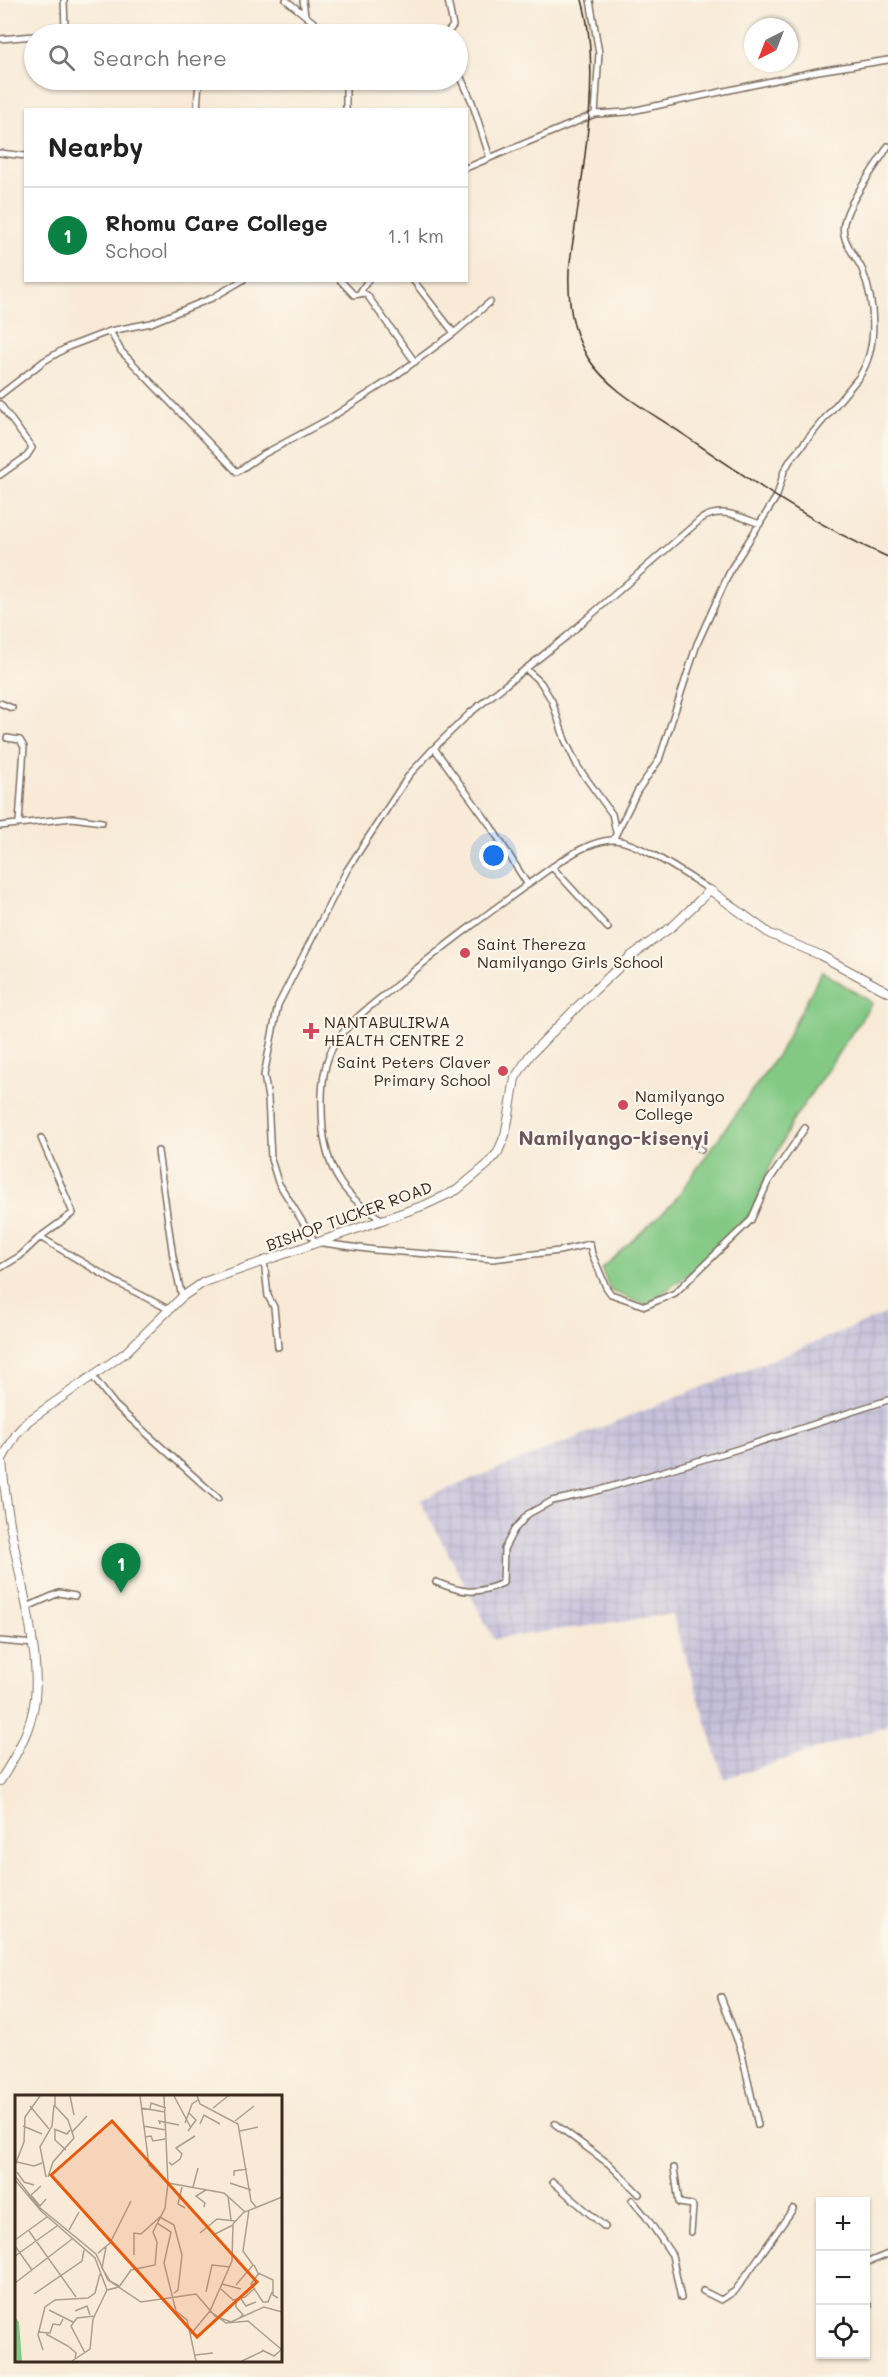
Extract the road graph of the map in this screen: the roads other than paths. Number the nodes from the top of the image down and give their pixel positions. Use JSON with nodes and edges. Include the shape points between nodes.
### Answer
{"nodes":[{"id":1,"x":64,"y":0,"type":"edge"},
{"id":2,"x":286,"y":0,"type":"edge"},
{"id":3,"x":303,"y":0,"type":"edge"},
{"id":4,"x":448,"y":0,"type":"edge"},
{"id":5,"x":590,"y":0,"type":"edge"},
{"id":6,"x":305,"y":15,"type":"junction"},
{"id":7,"x":65,"y":24,"type":"edge"},
{"id":8,"x":316,"y":24,"type":"edge"},
{"id":9,"x":453,"y":24,"type":"edge"},
{"id":10,"x":24,"y":37,"type":"edge"},
{"id":11,"x":0,"y":39,"type":"edge"},
{"id":12,"x":888,"y":60,"type":"edge"},
{"id":13,"x":198,"y":90,"type":"edge"},
{"id":14,"x":347,"y":90,"type":"edge"},
{"id":15,"x":467,"y":90,"type":"edge"},
{"id":16,"x":197,"y":108,"type":"edge"},
{"id":17,"x":346,"y":108,"type":"edge"},
{"id":18,"x":596,"y":114,"type":"junction"},
{"id":19,"x":888,"y":146,"type":"edge"},
{"id":20,"x":0,"y":153,"type":"edge"},
{"id":21,"x":24,"y":156,"type":"edge"},
{"id":22,"x":490,"y":158,"type":"junction"},
{"id":23,"x":468,"y":167,"type":"edge"},
{"id":24,"x":240,"y":282,"type":"edge"},
{"id":25,"x":342,"y":282,"type":"edge"},
{"id":26,"x":367,"y":282,"type":"edge"},
{"id":27,"x":415,"y":282,"type":"edge"},
{"id":28,"x":358,"y":296,"type":"junction"},
{"id":29,"x":490,"y":302,"type":"dead end"},
{"id":30,"x":110,"y":331,"type":"junction"},
{"id":31,"x":454,"y":333,"type":"junction"},
{"id":32,"x":415,"y":362,"type":"junction"},
{"id":33,"x":0,"y":394,"type":"edge"},
{"id":34,"x":0,"y":404,"type":"edge"},
{"id":35,"x":0,"y":475,"type":"edge"},
{"id":36,"x":760,"y":524,"type":"junction"},
{"id":37,"x":526,"y":669,"type":"junction"},
{"id":38,"x":0,"y":703,"type":"edge"},
{"id":39,"x":12,"y":708,"type":"dead end"},
{"id":40,"x":7,"y":738,"type":"dead end"},
{"id":41,"x":434,"y":748,"type":"junction"},
{"id":42,"x":102,"y":822,"type":"dead end"},
{"id":43,"x":18,"y":823,"type":"junction"},
{"id":44,"x":0,"y":826,"type":"edge"},
{"id":45,"x":616,"y":832,"type":"junction"},
{"id":46,"x":613,"y":840,"type":"junction"},
{"id":47,"x":552,"y":867,"type":"junction"},
{"id":48,"x":528,"y":885,"type":"junction"},
{"id":49,"x":710,"y":890,"type":"junction"},
{"id":50,"x":608,"y":928,"type":"dead end"},
{"id":51,"x":888,"y":992,"type":"edge"},
{"id":52,"x":805,"y":1128,"type":"dead end"},
{"id":53,"x":41,"y":1138,"type":"dead end"},
{"id":54,"x":684,"y":1138,"type":"dead end"},
{"id":55,"x":701,"y":1150,"type":"dead end"},
{"id":56,"x":158,"y":1151,"type":"dead end"},
{"id":57,"x":383,"y":1220,"type":"junction"},
{"id":58,"x":40,"y":1237,"type":"junction"},
{"id":59,"x":315,"y":1242,"type":"junction"},
{"id":60,"x":264,"y":1260,"type":"junction"},
{"id":61,"x":0,"y":1268,"type":"edge"},
{"id":62,"x":182,"y":1297,"type":"junction"},
{"id":63,"x":170,"y":1310,"type":"junction"},
{"id":64,"x":278,"y":1347,"type":"dead end"},
{"id":65,"x":93,"y":1377,"type":"junction"},
{"id":66,"x":888,"y":1400,"type":"edge"},
{"id":67,"x":1,"y":1459,"type":"edge"},
{"id":68,"x":218,"y":1498,"type":"dead end"},
{"id":69,"x":436,"y":1582,"type":"dead end"},
{"id":70,"x":75,"y":1596,"type":"dead end"},
{"id":71,"x":27,"y":1607,"type":"junction"},
{"id":72,"x":0,"y":1641,"type":"edge"},
{"id":73,"x":34,"y":1644,"type":"junction"},
{"id":74,"x":0,"y":1781,"type":"edge"},
{"id":75,"x":721,"y":1997,"type":"dead end"},
{"id":76,"x":555,"y":2124,"type":"dead end"},
{"id":77,"x":758,"y":2126,"type":"dead end"},
{"id":78,"x":674,"y":2169,"type":"dead end"},
{"id":79,"x":553,"y":2182,"type":"dead end"},
{"id":80,"x":639,"y":2194,"type":"dead end"},
{"id":81,"x":632,"y":2200,"type":"dead end"},
{"id":82,"x":793,"y":2209,"type":"dead end"},
{"id":83,"x":605,"y":2227,"type":"dead end"},
{"id":84,"x":692,"y":2232,"type":"dead end"},
{"id":85,"x":888,"y":2254,"type":"edge"},
{"id":86,"x":870,"y":2261,"type":"edge"},
{"id":87,"x":702,"y":2291,"type":"dead end"},
{"id":88,"x":681,"y":2298,"type":"dead end"}],
"edges":[{"from":1,"to":7,"type":"street"},
{"from":2,"to":6,"type":"street"},
{"from":3,"to":6,"type":"street"},
{"from":4,"to":9,"type":"street"},
{"from":5,"to":18,"type":"street","via":[[599,52]]},
{"from":6,"to":8,"type":"street"},
{"from":10,"to":11,"type":"street"},
{"from":12,"to":18,"type":"street","via":[[826,69],[627,112]]},
{"from":13,"to":16,"type":"street"},
{"from":14,"to":17,"type":"street"},
{"from":15,"to":22,"type":"street"},
{"from":18,"to":22,"type":"street"},
{"from":19,"to":36,"type":"street","via":[[843,224],[848,246],[862,270],[870,304],[873,331],[867,362],[791,459],[777,496]]},
{"from":20,"to":21,"type":"street"},
{"from":22,"to":23,"type":"street"},
{"from":24,"to":30,"type":"street","via":[[151,323]]},
{"from":25,"to":28,"type":"street"},
{"from":26,"to":28,"type":"street"},
{"from":27,"to":31,"type":"street"},
{"from":28,"to":32,"type":"street","via":[[367,295]]},
{"from":29,"to":31,"type":"street"},
{"from":30,"to":32,"type":"street","via":[[126,356],[237,472],[329,419]]},
{"from":30,"to":33,"type":"street","via":[[68,347]]},
{"from":31,"to":32,"type":"street"},
{"from":34,"to":35,"type":"street","via":[[32,448]]},
{"from":36,"to":37,"type":"street","via":[[727,513],[707,515]]},
{"from":36,"to":45,"type":"street","via":[[731,569],[697,644],[659,760]]},
{"from":37,"to":41,"type":"street","via":[[470,713]]},
{"from":37,"to":45,"type":"street","via":[[552,700],[578,767],[612,814]]},
{"from":38,"to":39,"type":"street"},
{"from":40,"to":43,"type":"street","via":[[20,740],[24,747]]},
{"from":41,"to":48,"type":"street"},
{"from":41,"to":59,"type":"street","via":[[409,775],[347,870],[278,1005],[264,1075],[271,1159],[278,1182]]},
{"from":42,"to":43,"type":"street","via":[[72,818]]},
{"from":43,"to":44,"type":"street"},
{"from":45,"to":46,"type":"street"},
{"from":46,"to":47,"type":"street","via":[[591,845]]},
{"from":46,"to":49,"type":"street","via":[[657,857]]},
{"from":47,"to":48,"type":"street"},
{"from":47,"to":50,"type":"street"},
{"from":48,"to":57,"type":"street","via":[[363,1012],[334,1046],[325,1073],[321,1108],[332,1172],[354,1198]]},
{"from":49,"to":51,"type":"main road","via":[[770,934],[820,955]]},
{"from":49,"to":57,"type":"main road","name":"BISHOP TUCKER ROAD","via":[[591,993],[523,1063],[515,1077],[505,1136],[487,1166],[457,1190]]},
{"from":52,"to":59,"type":"street","via":[[768,1182],[751,1220],[680,1290],[647,1306],[608,1291],[590,1244],[493,1259]]},
{"from":53,"to":58,"type":"street","via":[[73,1212]]},
{"from":54,"to":55,"type":"street"},
{"from":56,"to":62,"type":"street"},
{"from":57,"to":59,"type":"main road","name":"BISHOP TUCKER ROAD"},
{"from":58,"to":61,"type":"street"},
{"from":58,"to":63,"type":"street"},
{"from":59,"to":60,"type":"main road","name":"BISHOP TUCKER ROAD"},
{"from":60,"to":62,"type":"main road","name":"BISHOP TUCKER ROAD","via":[[204,1282]]},
{"from":60,"to":64,"type":"street"},
{"from":62,"to":63,"type":"main road","name":"BISHOP TUCKER ROAD"},
{"from":63,"to":65,"type":"main road","name":"BISHOP TUCKER ROAD","via":[[139,1342]]},
{"from":65,"to":67,"type":"main road","name":"BISHOP TUCKER ROAD","via":[[28,1421]]},
{"from":65,"to":68,"type":"street","via":[[116,1405]]},
{"from":66,"to":69,"type":"street","via":[[705,1459],[552,1501],[528,1514],[514,1530],[504,1548],[503,1583],[489,1590],[459,1592]]},
{"from":67,"to":71,"type":"main road"},
{"from":70,"to":71,"type":"street","via":[[59,1593]]},
{"from":71,"to":73,"type":"main road"},
{"from":72,"to":73,"type":"street"},
{"from":73,"to":74,"type":"main road","via":[[34,1704],[21,1745]]},
{"from":75,"to":77,"type":"street","via":[[741,2050]]},
{"from":76,"to":80,"type":"street","via":[[609,2164]]},
{"from":78,"to":84,"type":"street","via":[[678,2203],[693,2207]]},
{"from":79,"to":83,"type":"street"},
{"from":81,"to":88,"type":"street","via":[[672,2255]]},
{"from":82,"to":87,"type":"street","via":[[735,2291],[721,2300]]},
{"from":85,"to":86,"type":"street"}]}
